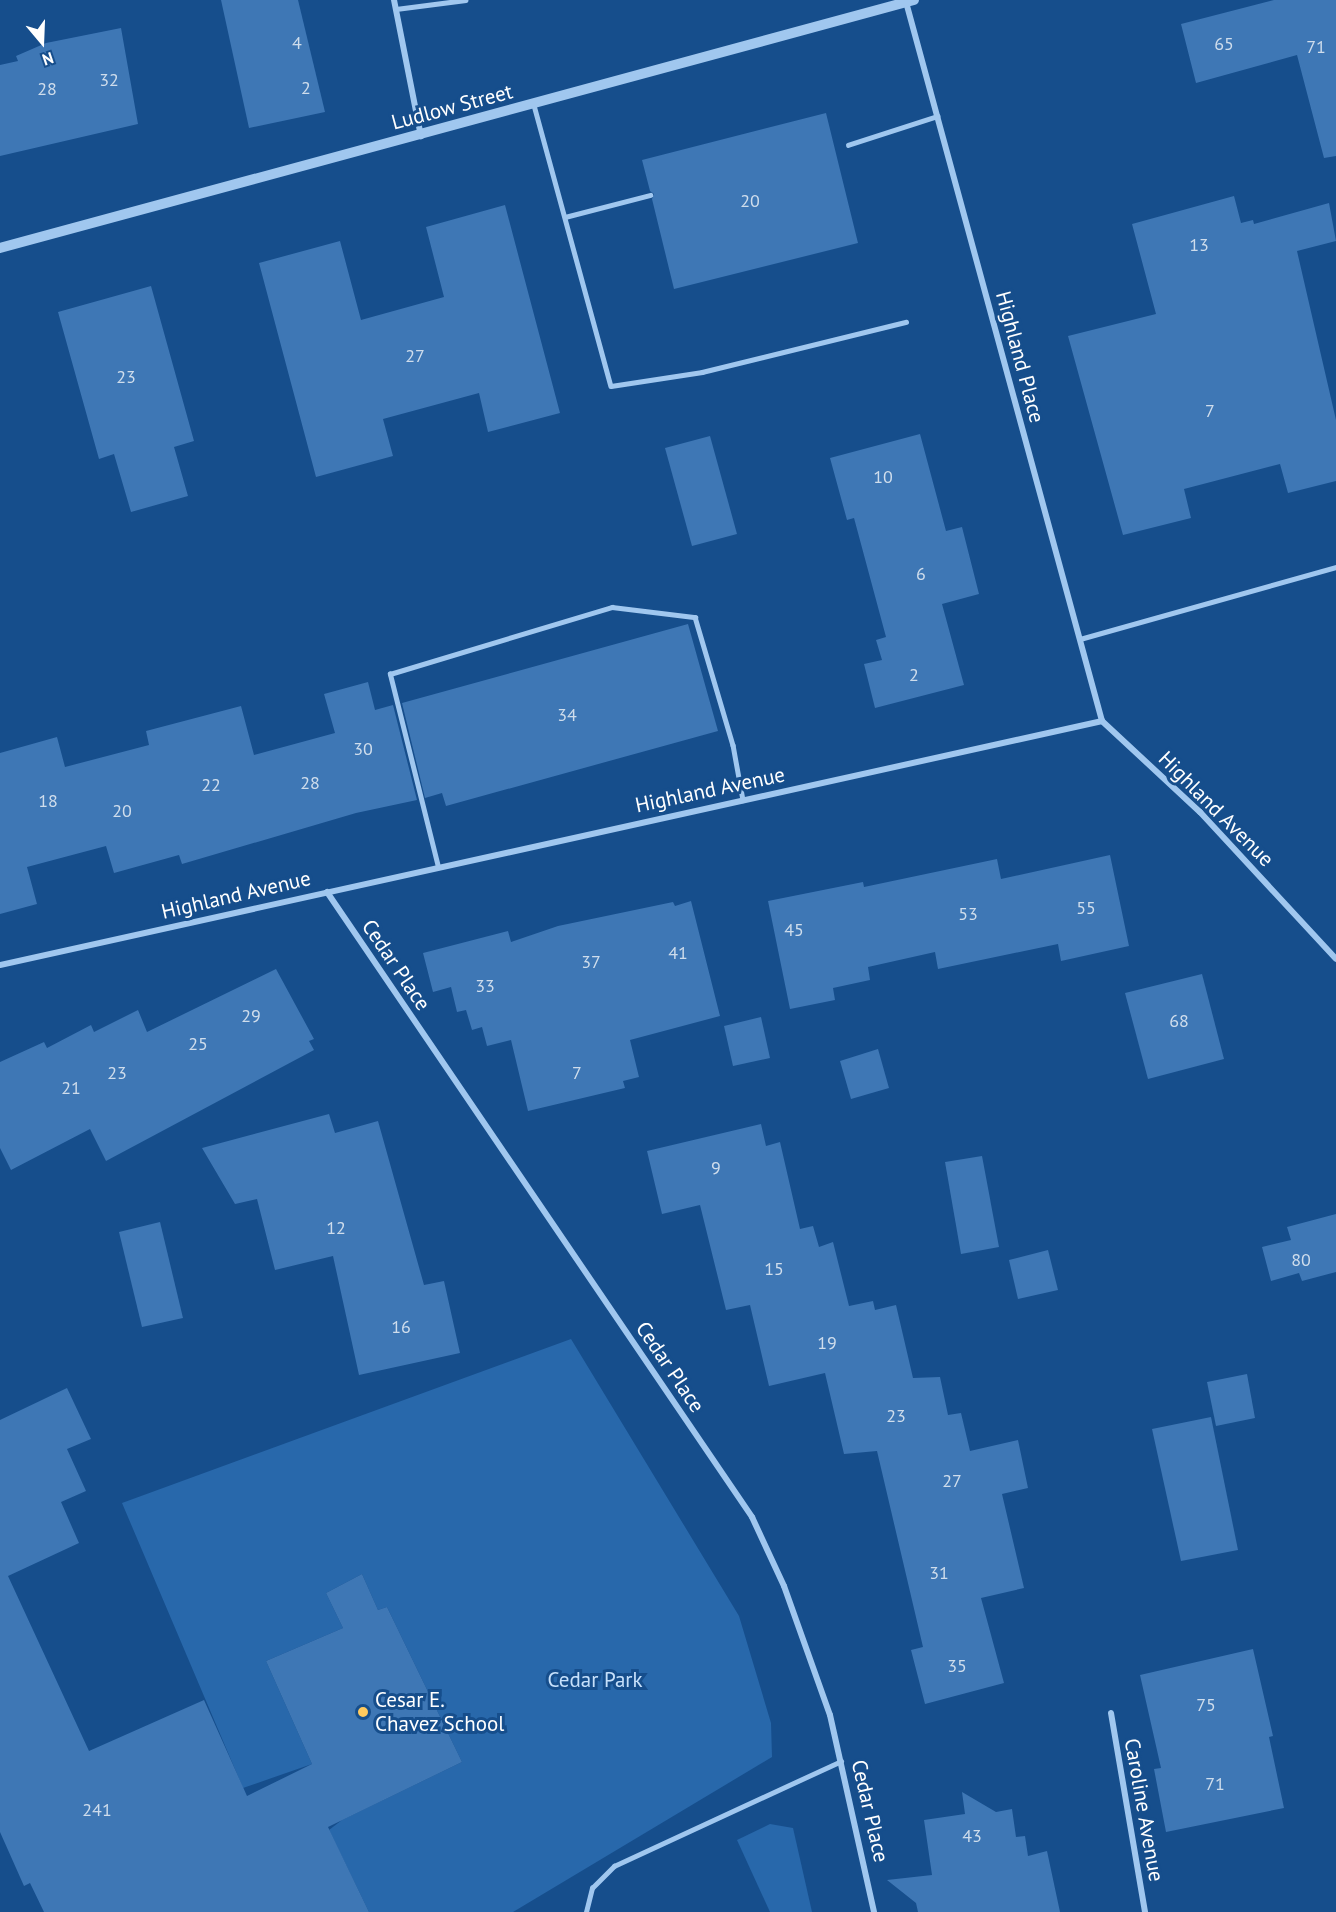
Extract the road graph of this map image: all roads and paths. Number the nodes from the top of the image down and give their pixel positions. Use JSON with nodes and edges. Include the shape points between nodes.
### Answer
{"nodes":[{"id":1,"x":394,"y":0,"type":"edge"},
{"id":2,"x":465,"y":0,"type":"edge"},
{"id":3,"x":910,"y":1,"type":"edge"},
{"id":4,"x":396,"y":9,"type":"junction"},
{"id":5,"x":534,"y":105,"type":"junction"},
{"id":6,"x":937,"y":116,"type":"junction"},
{"id":7,"x":421,"y":136,"type":"junction"},
{"id":8,"x":848,"y":146,"type":"dead end"},
{"id":9,"x":650,"y":195,"type":"dead end"},
{"id":10,"x":565,"y":217,"type":"junction"},
{"id":11,"x":0,"y":248,"type":"edge"},
{"id":12,"x":906,"y":322,"type":"dead end"},
{"id":13,"x":1336,"y":567,"type":"edge"},
{"id":14,"x":1080,"y":639,"type":"junction"},
{"id":15,"x":1102,"y":721,"type":"junction"},
{"id":16,"x":743,"y":800,"type":"junction"},
{"id":17,"x":438,"y":867,"type":"junction"},
{"id":18,"x":327,"y":892,"type":"junction"},
{"id":19,"x":1335,"y":956,"type":"edge"},
{"id":20,"x":0,"y":964,"type":"edge"},
{"id":21,"x":1111,"y":1713,"type":"dead end"},
{"id":22,"x":842,"y":1761,"type":"junction"},
{"id":23,"x":586,"y":1912,"type":"edge"},
{"id":24,"x":874,"y":1912,"type":"edge"},
{"id":25,"x":1145,"y":1912,"type":"edge"}],
"edges":[{"from":1,"to":4,"type":"street"},
{"from":2,"to":4,"type":"lane"},
{"from":3,"to":5,"type":"street","name":"Ludlow Street"},
{"from":3,"to":6,"type":"street","name":"Highland Place"},
{"from":4,"to":7,"type":"street"},
{"from":5,"to":7,"type":"street","name":"Ludlow Street"},
{"from":5,"to":10,"type":"lane"},
{"from":6,"to":8,"type":"lane"},
{"from":6,"to":14,"type":"street","name":"Highland Place"},
{"from":7,"to":11,"type":"street","name":"Ludlow Street"},
{"from":9,"to":10,"type":"lane"},
{"from":10,"to":12,"type":"lane","via":[[611,386],[702,372]]},
{"from":13,"to":14,"type":"lane"},
{"from":14,"to":15,"type":"street","name":"Highland Place"},
{"from":15,"to":16,"type":"street","name":"Highland Avenue"},
{"from":15,"to":19,"type":"street","name":"Highland Avenue","via":[[1200,812]]},
{"from":16,"to":17,"type":"street","name":"Highland Avenue"},
{"from":16,"to":17,"type":"lane","via":[[733,745],[695,617],[612,607],[390,674]]},
{"from":17,"to":18,"type":"street","name":"Highland Avenue"},
{"from":18,"to":20,"type":"street","name":"Highland Avenue"},
{"from":18,"to":22,"type":"street","name":"Cedar Place","via":[[752,1517],[784,1586],[830,1715]]},
{"from":21,"to":25,"type":"street","name":"Caroline Avenue"},
{"from":22,"to":23,"type":"lane","via":[[614,1866],[592,1888]]},
{"from":22,"to":24,"type":"street","name":"Cedar Place"}]}
